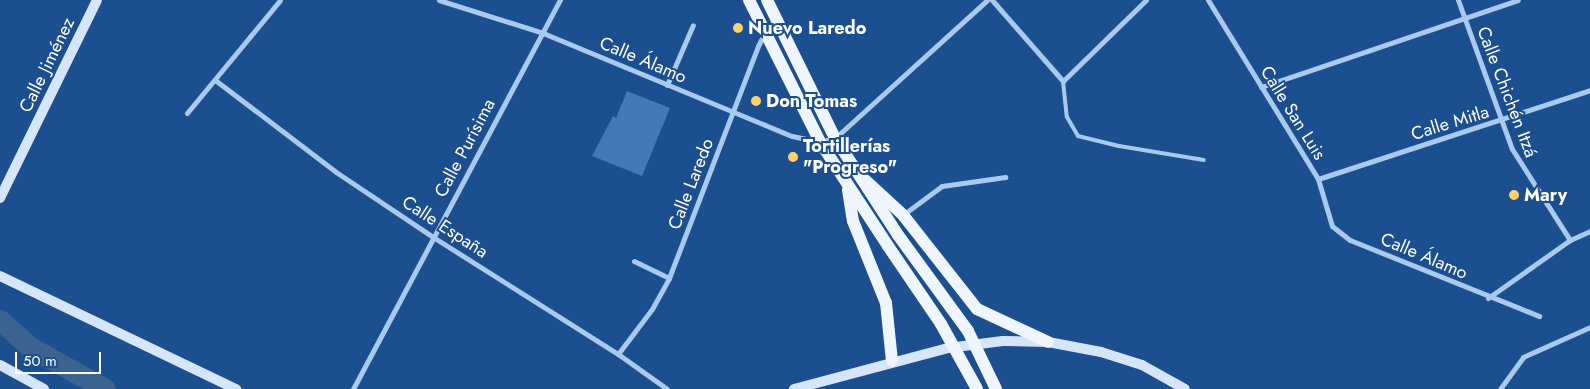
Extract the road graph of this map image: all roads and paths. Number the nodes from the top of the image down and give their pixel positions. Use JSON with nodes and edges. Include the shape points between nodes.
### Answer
{"nodes":[{"id":1,"x":96,"y":0,"type":"edge"},
{"id":2,"x":280,"y":0,"type":"edge"},
{"id":3,"x":438,"y":0,"type":"edge"},
{"id":4,"x":560,"y":0,"type":"edge"},
{"id":5,"x":767,"y":0,"type":"edge"},
{"id":6,"x":987,"y":0,"type":"edge"},
{"id":7,"x":992,"y":0,"type":"edge"},
{"id":8,"x":1146,"y":0,"type":"edge"},
{"id":9,"x":1208,"y":0,"type":"edge"},
{"id":10,"x":1458,"y":0,"type":"edge"},
{"id":11,"x":1518,"y":0,"type":"edge"},
{"id":12,"x":753,"y":2,"type":"edge"},
{"id":13,"x":1464,"y":18,"type":"junction"},
{"id":14,"x":777,"y":19,"type":"junction"},
{"id":15,"x":693,"y":25,"type":"dead end"},
{"id":16,"x":766,"y":30,"type":"junction"},
{"id":17,"x":543,"y":33,"type":"junction"},
{"id":18,"x":214,"y":80,"type":"junction"},
{"id":19,"x":1063,"y":81,"type":"junction"},
{"id":20,"x":667,"y":85,"type":"junction"},
{"id":21,"x":1261,"y":88,"type":"junction"},
{"id":22,"x":1590,"y":90,"type":"edge"},
{"id":23,"x":187,"y":113,"type":"dead end"},
{"id":24,"x":732,"y":113,"type":"junction"},
{"id":25,"x":1500,"y":122,"type":"junction"},
{"id":26,"x":835,"y":138,"type":"junction"},
{"id":27,"x":820,"y":142,"type":"junction"},
{"id":28,"x":1204,"y":160,"type":"dead end"},
{"id":29,"x":858,"y":174,"type":"junction"},
{"id":30,"x":1005,"y":177,"type":"dead end"},
{"id":31,"x":1318,"y":179,"type":"junction"},
{"id":32,"x":848,"y":188,"type":"junction"},
{"id":33,"x":0,"y":198,"type":"edge"},
{"id":34,"x":903,"y":214,"type":"junction"},
{"id":35,"x":1590,"y":231,"type":"edge"},
{"id":36,"x":433,"y":237,"type":"junction"},
{"id":37,"x":1350,"y":240,"type":"joint"},
{"id":38,"x":1570,"y":240,"type":"junction"},
{"id":39,"x":634,"y":261,"type":"dead end"},
{"id":40,"x":0,"y":276,"type":"edge"},
{"id":41,"x":669,"y":278,"type":"junction"},
{"id":42,"x":1488,"y":298,"type":"junction"},
{"id":43,"x":1539,"y":316,"type":"dead end"},
{"id":44,"x":1590,"y":327,"type":"edge"},
{"id":45,"x":1048,"y":342,"type":"junction"},
{"id":46,"x":618,"y":354,"type":"junction"},
{"id":47,"x":892,"y":362,"type":"junction"},
{"id":48,"x":0,"y":365,"type":"edge"},
{"id":49,"x":44,"y":389,"type":"edge"},
{"id":50,"x":236,"y":389,"type":"edge"},
{"id":51,"x":353,"y":389,"type":"edge"},
{"id":52,"x":667,"y":389,"type":"edge"},
{"id":53,"x":794,"y":389,"type":"edge"},
{"id":54,"x":977,"y":389,"type":"edge"},
{"id":55,"x":996,"y":389,"type":"edge"},
{"id":56,"x":1185,"y":389,"type":"edge"},
{"id":57,"x":1500,"y":389,"type":"edge"}],
"edges":[{"from":1,"to":33,"type":"main road","name":"Calle Jiménez"},
{"from":2,"to":18,"type":"street"},
{"from":3,"to":17,"type":"street","name":"Calle Álamo"},
{"from":4,"to":17,"type":"street","name":"Calle Purísima"},
{"from":5,"to":14,"type":"main road"},
{"from":6,"to":26,"type":"street"},
{"from":7,"to":19,"type":"street"},
{"from":8,"to":19,"type":"street"},
{"from":9,"to":21,"type":"street","name":"Calle San Luis"},
{"from":10,"to":13,"type":"street","name":"Calle Chichén Itzá"},
{"from":11,"to":13,"type":"street"},
{"from":12,"to":16,"type":"main road"},
{"from":13,"to":21,"type":"street"},
{"from":13,"to":25,"type":"street","name":"Calle Chichén Itzá"},
{"from":14,"to":16,"type":"street","name":"Calle Laredo"},
{"from":14,"to":26,"type":"main road"},
{"from":15,"to":20,"type":"street"},
{"from":16,"to":24,"type":"street","name":"Calle Laredo"},
{"from":16,"to":27,"type":"main road"},
{"from":17,"to":20,"type":"street","name":"Calle Álamo"},
{"from":17,"to":36,"type":"street","name":"Calle Purísima"},
{"from":18,"to":23,"type":"street"},
{"from":18,"to":36,"type":"street","name":"Calle España","via":[[336,172]]},
{"from":19,"to":28,"type":"lane","via":[[1067,117],[1078,136]]},
{"from":20,"to":24,"type":"street","name":"Calle Álamo"},
{"from":21,"to":31,"type":"street","name":"Calle San Luis"},
{"from":22,"to":25,"type":"street","name":"Calle Mitla"},
{"from":24,"to":27,"type":"street","name":"Calle Álamo","via":[[803,140]]},
{"from":24,"to":41,"type":"street","name":"Calle Laredo"},
{"from":25,"to":31,"type":"street","name":"Calle Mitla"},
{"from":25,"to":38,"type":"street","name":"Calle Chichén Itzá","via":[[1522,170]]},
{"from":26,"to":27,"type":"street","name":"Calle Álamo"},
{"from":26,"to":29,"type":"main road"},
{"from":27,"to":32,"type":"main road"},
{"from":29,"to":34,"type":"main road"},
{"from":29,"to":55,"type":"main road","bridge":true,"via":[[968,331]]},
{"from":30,"to":34,"type":"street","via":[[942,186]]},
{"from":31,"to":37,"type":"street","name":"Calle San Luis","via":[[1328,220]]},
{"from":32,"to":47,"type":"main road","via":[[853,221],[886,303]]},
{"from":32,"to":54,"type":"main road","bridge":true,"via":[[941,324]]},
{"from":34,"to":45,"type":"main road","via":[[976,309]]},
{"from":35,"to":38,"type":"street"},
{"from":36,"to":46,"type":"street","name":"Calle España"},
{"from":36,"to":51,"type":"street","name":"Calle Purísima"},
{"from":37,"to":42,"type":"street","name":"Calle Álamo"},
{"from":38,"to":42,"type":"street"},
{"from":39,"to":41,"type":"street"},
{"from":40,"to":50,"type":"main road"},
{"from":41,"to":46,"type":"street","name":"Calle Laredo","via":[[652,309]]},
{"from":42,"to":43,"type":"street","name":"Calle Álamo"},
{"from":44,"to":57,"type":"street","via":[[1523,357]]},
{"from":45,"to":47,"type":"main road","via":[[974,344]]},
{"from":45,"to":56,"type":"main road","via":[[1101,352],[1142,365]]},
{"from":46,"to":52,"type":"street","name":"Calle España"},
{"from":47,"to":53,"type":"main road"},
{"from":48,"to":49,"type":"main road"}]}
